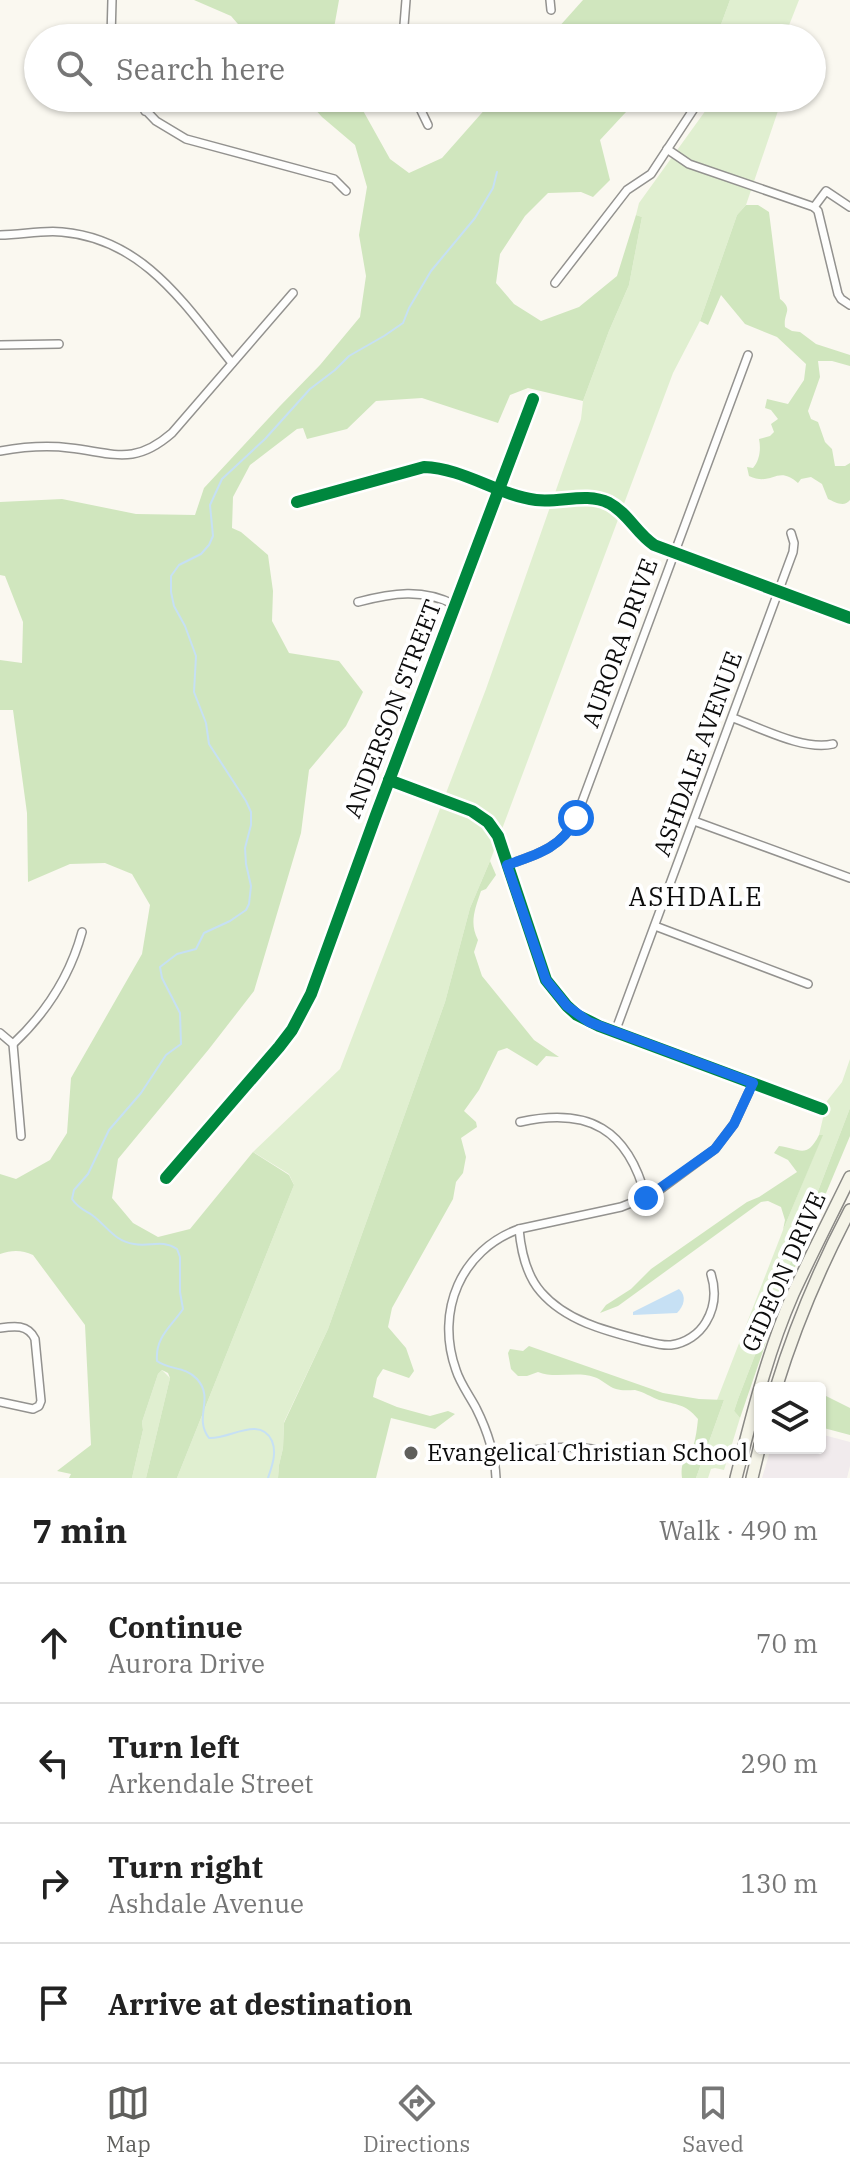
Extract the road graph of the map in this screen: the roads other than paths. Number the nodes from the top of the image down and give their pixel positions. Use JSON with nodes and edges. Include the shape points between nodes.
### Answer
{"nodes":[{"id":1,"x":112,"y":0,"type":"edge"},
{"id":2,"x":406,"y":0,"type":"edge"},
{"id":3,"x":550,"y":0,"type":"edge"},
{"id":4,"x":551,"y":10,"type":"dead end"},
{"id":5,"x":111,"y":24,"type":"edge"},
{"id":6,"x":404,"y":24,"type":"edge"},
{"id":7,"x":146,"y":112,"type":"edge"},
{"id":8,"x":422,"y":112,"type":"edge"},
{"id":9,"x":692,"y":112,"type":"edge"},
{"id":10,"x":428,"y":125,"type":"dead end"},
{"id":11,"x":667,"y":149,"type":"junction"},
{"id":12,"x":346,"y":191,"type":"dead end"},
{"id":13,"x":814,"y":207,"type":"junction"},
{"id":14,"x":850,"y":207,"type":"edge"},
{"id":15,"x":0,"y":235,"type":"edge"},
{"id":16,"x":555,"y":283,"type":"dead end"},
{"id":17,"x":293,"y":293,"type":"dead end"},
{"id":18,"x":850,"y":305,"type":"edge"},
{"id":19,"x":59,"y":344,"type":"dead end"},
{"id":20,"x":0,"y":345,"type":"edge"},
{"id":21,"x":748,"y":355,"type":"dead end"},
{"id":22,"x":232,"y":363,"type":"junction"},
{"id":23,"x":533,"y":399,"type":"dead end"},
{"id":24,"x":0,"y":451,"type":"edge"},
{"id":25,"x":499,"y":489,"type":"junction"},
{"id":26,"x":297,"y":502,"type":"dead end"},
{"id":27,"x":791,"y":533,"type":"dead end"},
{"id":28,"x":674,"y":553,"type":"junction"},
{"id":29,"x":779,"y":592,"type":"junction"},
{"id":30,"x":358,"y":602,"type":"dead end"},
{"id":31,"x":455,"y":605,"type":"junction"},
{"id":32,"x":850,"y":618,"type":"edge"},
{"id":33,"x":733,"y":718,"type":"junction"},
{"id":34,"x":833,"y":744,"type":"dead end"},
{"id":35,"x":389,"y":780,"type":"junction"},
{"id":36,"x":694,"y":821,"type":"junction"},
{"id":37,"x":507,"y":865,"type":"junction"},
{"id":38,"x":850,"y":878,"type":"edge"},
{"id":39,"x":655,"y":926,"type":"junction"},
{"id":40,"x":82,"y":932,"type":"dead end"},
{"id":41,"x":808,"y":984,"type":"dead end"},
{"id":42,"x":615,"y":1032,"type":"junction"},
{"id":43,"x":0,"y":1033,"type":"edge"},
{"id":44,"x":13,"y":1044,"type":"junction"},
{"id":45,"x":753,"y":1083,"type":"junction"},
{"id":46,"x":822,"y":1109,"type":"dead end"},
{"id":47,"x":520,"y":1122,"type":"dead end"},
{"id":48,"x":21,"y":1136,"type":"dead end"},
{"id":49,"x":850,"y":1177,"type":"edge"},
{"id":50,"x":166,"y":1178,"type":"dead end"},
{"id":51,"x":646,"y":1198,"type":"junction"},
{"id":52,"x":850,"y":1210,"type":"edge"},
{"id":53,"x":519,"y":1229,"type":"junction"},
{"id":54,"x":711,"y":1274,"type":"dead end"},
{"id":55,"x":0,"y":1328,"type":"edge"},
{"id":56,"x":778,"y":1382,"type":"edge"},
{"id":57,"x":0,"y":1402,"type":"edge"},
{"id":58,"x":758,"y":1454,"type":"edge"},
{"id":59,"x":626,"y":1457,"type":"dead end"},
{"id":60,"x":494,"y":1458,"type":"junction"},
{"id":61,"x":496,"y":1478,"type":"edge"},
{"id":62,"x":736,"y":1478,"type":"edge"},
{"id":63,"x":752,"y":1478,"type":"edge"}],
"edges":[{"from":1,"to":5,"type":"street"},
{"from":2,"to":6,"type":"street"},
{"from":3,"to":4,"type":"street"},
{"from":7,"to":12,"type":"street","via":[[186,139],[334,179]]},
{"from":8,"to":10,"type":"street"},
{"from":9,"to":11,"type":"street"},
{"from":11,"to":13,"type":"street","via":[[689,164]]},
{"from":11,"to":16,"type":"street","via":[[651,174],[627,190]]},
{"from":13,"to":14,"type":"street","via":[[826,191]]},
{"from":13,"to":18,"type":"street","via":[[838,294]]},
{"from":15,"to":22,"type":"street","via":[[73,233],[125,252],[169,285]]},
{"from":17,"to":22,"type":"street"},
{"from":19,"to":20,"type":"street"},
{"from":21,"to":28,"type":"street","name":"AURORA DRIVE"},
{"from":22,"to":24,"type":"street","via":[[172,433],[151,448],[125,455],[44,446]]},
{"from":23,"to":25,"type":"street","name":"ANDERSON STREET"},
{"from":25,"to":26,"type":"street","via":[[424,467]]},
{"from":25,"to":28,"type":"street","via":[[533,500],[600,499],[620,510],[645,539]]},
{"from":25,"to":31,"type":"street","name":"ANDERSON STREET"},
{"from":27,"to":29,"type":"street","name":"ASHDALE AVENUE","via":[[793,552]]},
{"from":28,"to":29,"type":"street"},
{"from":28,"to":37,"type":"street","name":"AURORA DRIVE","via":[[573,824],[552,848]]},
{"from":29,"to":32,"type":"street"},
{"from":29,"to":33,"type":"street","name":"ASHDALE AVENUE"},
{"from":30,"to":31,"type":"street","via":[[413,593]]},
{"from":31,"to":35,"type":"street","name":"ANDERSON STREET"},
{"from":33,"to":34,"type":"street","via":[[805,744]]},
{"from":33,"to":36,"type":"street","name":"ASHDALE AVENUE"},
{"from":35,"to":37,"type":"street","via":[[481,815],[494,829]]},
{"from":35,"to":50,"type":"street","name":"ANDERSON STREET","via":[[311,994],[291,1032]]},
{"from":36,"to":38,"type":"street"},
{"from":36,"to":39,"type":"street","name":"ASHDALE AVENUE"},
{"from":37,"to":42,"type":"street","via":[[552,989],[577,1015]]},
{"from":39,"to":41,"type":"street"},
{"from":39,"to":42,"type":"street","name":"ASHDALE AVENUE"},
{"from":40,"to":44,"type":"street","via":[[52,999]]},
{"from":42,"to":45,"type":"street"},
{"from":43,"to":44,"type":"street"},
{"from":44,"to":48,"type":"street"},
{"from":45,"to":46,"type":"street"},
{"from":45,"to":51,"type":"street","via":[[715,1149]]},
{"from":47,"to":51,"type":"street","via":[[562,1117],[598,1126],[624,1146]]},
{"from":49,"to":62,"type":"main road","name":"GIDEON DRIVE","via":[[792,1295]]},
{"from":51,"to":53,"type":"street"},
{"from":52,"to":56,"type":"main road","name":"GIDEON DRIVE","via":[[816,1280]]},
{"from":53,"to":54,"type":"street","via":[[530,1274],[556,1306],[601,1329],[661,1345],[678,1344],[705,1324],[714,1294]]},
{"from":53,"to":60,"type":"street","via":[[474,1258],[458,1286],[448,1327],[461,1383],[484,1424]]},
{"from":55,"to":57,"type":"street","via":[[18,1326],[35,1339],[41,1401],[33,1409]]},
{"from":58,"to":63,"type":"main road"},
{"from":59,"to":60,"type":"street","via":[[567,1447]]},
{"from":60,"to":61,"type":"street"}]}
